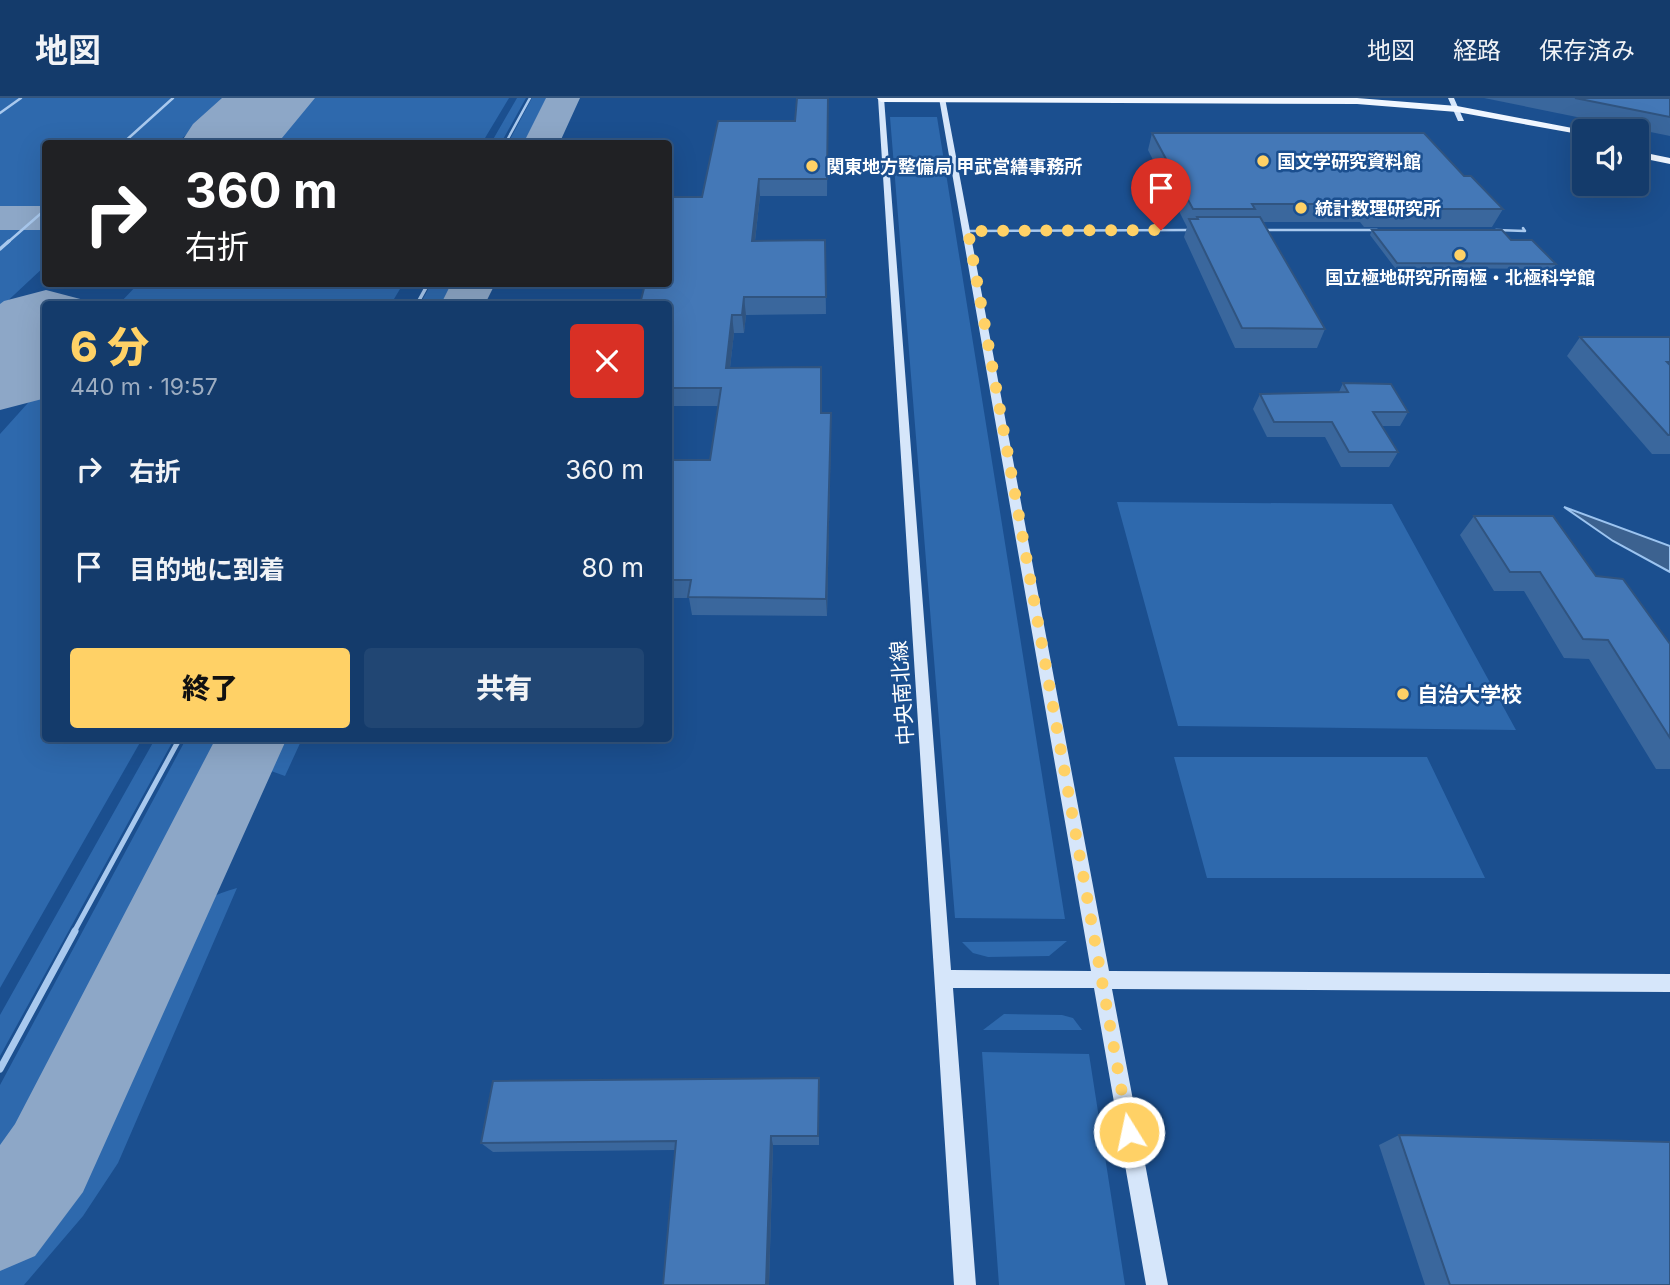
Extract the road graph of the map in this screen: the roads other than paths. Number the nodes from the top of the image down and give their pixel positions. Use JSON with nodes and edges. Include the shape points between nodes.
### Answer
{"nodes":[{"id":1,"x":21,"y":98,"type":"edge"},
{"id":2,"x":173,"y":98,"type":"edge"},
{"id":3,"x":530,"y":98,"type":"edge"},
{"id":4,"x":1451,"y":98,"type":"edge"},
{"id":5,"x":1151,"y":99,"type":"edge"},
{"id":6,"x":882,"y":101,"type":"edge"},
{"id":7,"x":943,"y":101,"type":"edge"},
{"id":8,"x":0,"y":113,"type":"edge"},
{"id":9,"x":1459,"y":114,"type":"junction"},
{"id":10,"x":1572,"y":130,"type":"edge"},
{"id":11,"x":1572,"y":139,"type":"edge"},
{"id":12,"x":126,"y":140,"type":"edge"},
{"id":13,"x":507,"y":140,"type":"edge"},
{"id":14,"x":1649,"y":147,"type":"edge"},
{"id":15,"x":1670,"y":151,"type":"edge"},
{"id":16,"x":1649,"y":157,"type":"edge"},
{"id":17,"x":1670,"y":161,"type":"edge"},
{"id":18,"x":42,"y":212,"type":"edge"},
{"id":19,"x":1132,"y":224,"type":"dead end"},
{"id":20,"x":1523,"y":228,"type":"dead end"},
{"id":21,"x":1135,"y":230,"type":"junction"},
{"id":22,"x":1205,"y":230,"type":"edge"},
{"id":23,"x":1261,"y":230,"type":"edge"},
{"id":24,"x":1384,"y":230,"type":"edge"},
{"id":25,"x":1487,"y":230,"type":"edge"},
{"id":26,"x":968,"y":231,"type":"junction"},
{"id":27,"x":0,"y":249,"type":"edge"},
{"id":28,"x":178,"y":742,"type":"edge"},
{"id":29,"x":943,"y":979,"type":"junction"},
{"id":30,"x":1102,"y":980,"type":"junction"},
{"id":31,"x":1670,"y":983,"type":"edge"},
{"id":32,"x":0,"y":1069,"type":"edge"},
{"id":33,"x":965,"y":1285,"type":"edge"},
{"id":34,"x":1157,"y":1285,"type":"edge"}],
"edges":[{"from":1,"to":8,"type":"lane"},
{"from":2,"to":12,"type":"lane"},
{"from":3,"to":13,"type":"lane"},
{"from":4,"to":9,"type":"main road"},
{"from":5,"to":7,"type":"main road"},
{"from":5,"to":9,"type":"main road","via":[[1334,100]]},
{"from":6,"to":7,"type":"main road"},
{"from":6,"to":29,"type":"main road","name":"中央南北線"},
{"from":7,"to":9,"type":"main road"},
{"from":7,"to":26,"type":"main road"},
{"from":9,"to":10,"type":"main road"},
{"from":9,"to":11,"type":"main road"},
{"from":14,"to":15,"type":"main road"},
{"from":16,"to":17,"type":"main road"},
{"from":18,"to":27,"type":"lane"},
{"from":19,"to":21,"type":"lane"},
{"from":20,"to":25,"type":"lane"},
{"from":21,"to":22,"type":"lane"},
{"from":21,"to":26,"type":"lane"},
{"from":23,"to":24,"type":"lane"},
{"from":26,"to":30,"type":"main road"},
{"from":28,"to":32,"type":"lane"},
{"from":29,"to":30,"type":"main road"},
{"from":29,"to":33,"type":"main road","name":"中央南北線"},
{"from":30,"to":31,"type":"main road"},
{"from":30,"to":34,"type":"main road"}]}
